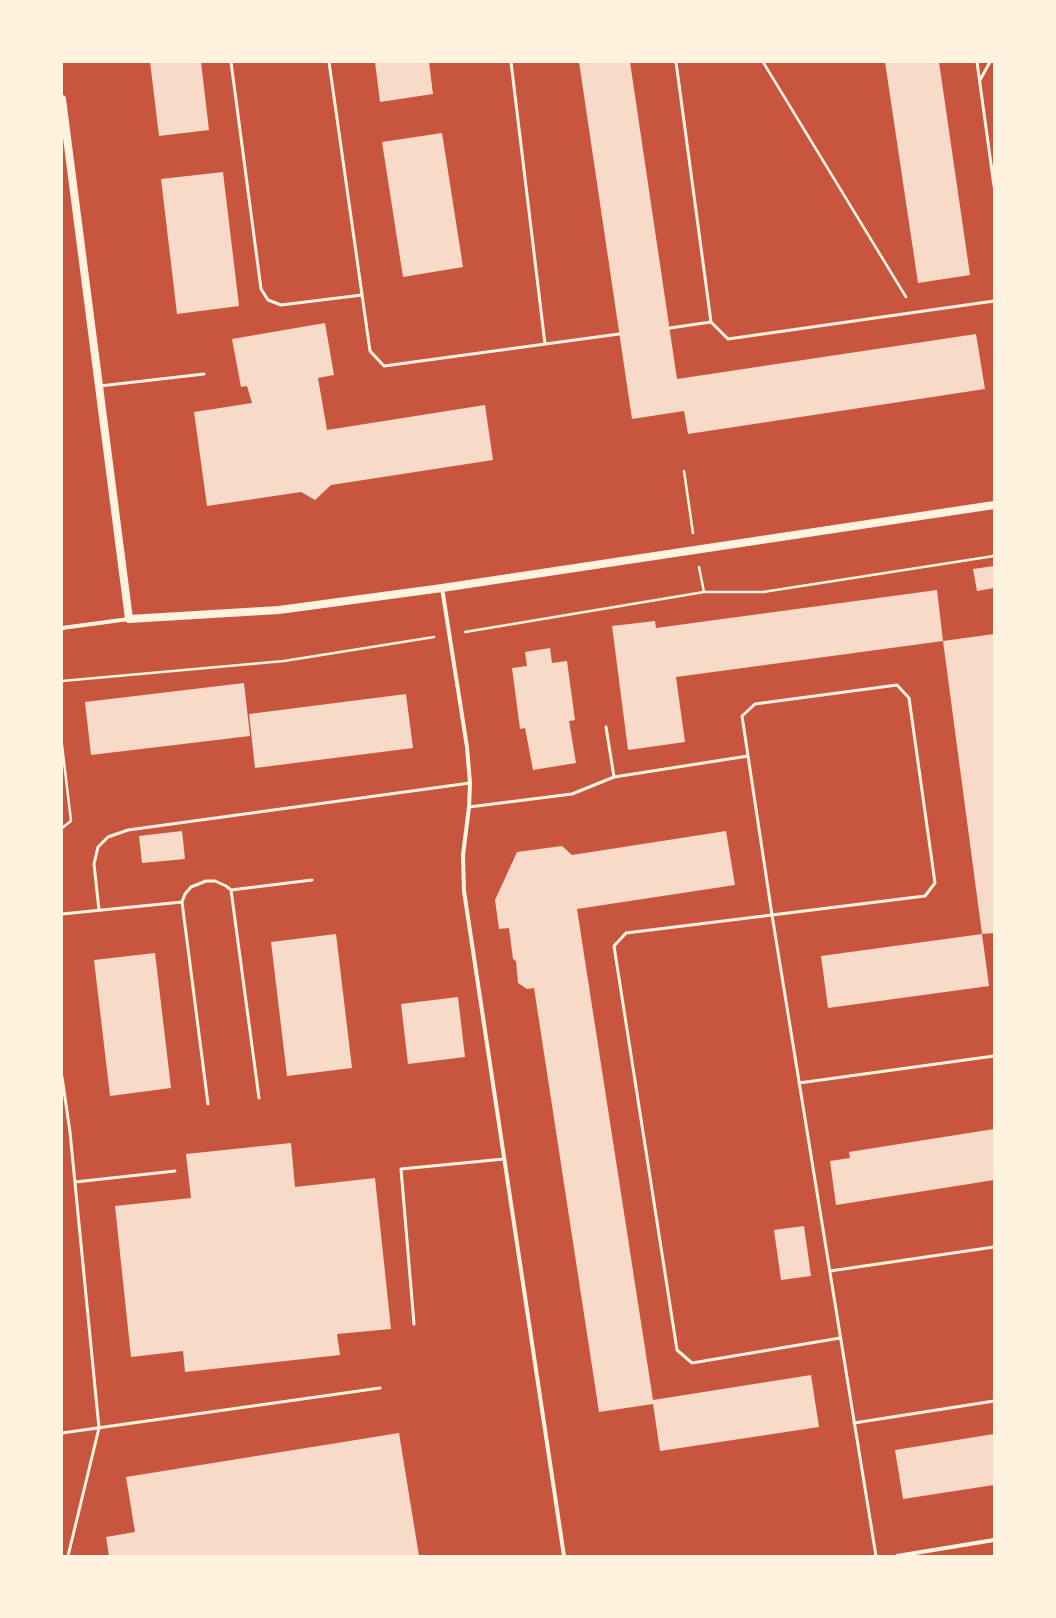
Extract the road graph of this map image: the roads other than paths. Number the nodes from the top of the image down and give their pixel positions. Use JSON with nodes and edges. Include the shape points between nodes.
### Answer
{"nodes":[{"id":1,"x":230,"y":62,"type":"edge"},
{"id":2,"x":329,"y":62,"type":"edge"},
{"id":3,"x":511,"y":62,"type":"edge"},
{"id":4,"x":676,"y":62,"type":"edge"},
{"id":5,"x":977,"y":62,"type":"edge"},
{"id":6,"x":990,"y":62,"type":"edge"},
{"id":7,"x":980,"y":80,"type":"junction"},
{"id":8,"x":62,"y":99,"type":"edge"},
{"id":9,"x":994,"y":186,"type":"edge"},
{"id":10,"x":362,"y":295,"type":"junction"},
{"id":11,"x":994,"y":301,"type":"edge"},
{"id":12,"x":711,"y":322,"type":"junction"},
{"id":13,"x":670,"y":328,"type":"dead end"},
{"id":14,"x":619,"y":334,"type":"dead end"},
{"id":15,"x":545,"y":344,"type":"junction"},
{"id":16,"x":204,"y":374,"type":"dead end"},
{"id":17,"x":100,"y":386,"type":"junction"},
{"id":18,"x":994,"y":505,"type":"edge"},
{"id":19,"x":442,"y":588,"type":"junction"},
{"id":20,"x":129,"y":619,"type":"junction"},
{"id":21,"x":62,"y":628,"type":"edge"},
{"id":22,"x":606,"y":727,"type":"dead end"},
{"id":23,"x":748,"y":756,"type":"junction"},
{"id":24,"x":614,"y":777,"type":"junction"},
{"id":25,"x":470,"y":783,"type":"junction"},
{"id":26,"x":469,"y":807,"type":"junction"},
{"id":27,"x":312,"y":880,"type":"dead end"},
{"id":28,"x":231,"y":890,"type":"junction"},
{"id":29,"x":182,"y":902,"type":"junction"},
{"id":30,"x":99,"y":910,"type":"junction"},
{"id":31,"x":62,"y":914,"type":"edge"},
{"id":32,"x":772,"y":915,"type":"junction"},
{"id":33,"x":994,"y":1056,"type":"edge"},
{"id":34,"x":62,"y":1077,"type":"edge"},
{"id":35,"x":799,"y":1083,"type":"junction"},
{"id":36,"x":259,"y":1098,"type":"dead end"},
{"id":37,"x":208,"y":1104,"type":"dead end"},
{"id":38,"x":504,"y":1159,"type":"junction"},
{"id":39,"x":175,"y":1171,"type":"dead end"},
{"id":40,"x":75,"y":1182,"type":"junction"},
{"id":41,"x":994,"y":1246,"type":"edge"},
{"id":42,"x":830,"y":1271,"type":"junction"},
{"id":43,"x":414,"y":1324,"type":"dead end"},
{"id":44,"x":840,"y":1338,"type":"junction"},
{"id":45,"x":380,"y":1388,"type":"dead end"},
{"id":46,"x":994,"y":1401,"type":"edge"},
{"id":47,"x":854,"y":1422,"type":"junction"},
{"id":48,"x":99,"y":1428,"type":"junction"},
{"id":49,"x":62,"y":1433,"type":"edge"},
{"id":50,"x":994,"y":1540,"type":"edge"},
{"id":51,"x":68,"y":1556,"type":"edge"},
{"id":52,"x":564,"y":1556,"type":"edge"},
{"id":53,"x":876,"y":1556,"type":"edge"},
{"id":54,"x":897,"y":1556,"type":"edge"}],
"edges":[{"from":1,"to":10,"type":"lane","via":[[261,289],[268,300],[281,305]]},
{"from":2,"to":10,"type":"lane"},
{"from":3,"to":15,"type":"lane"},
{"from":4,"to":12,"type":"lane"},
{"from":5,"to":7,"type":"lane"},
{"from":6,"to":7,"type":"lane"},
{"from":7,"to":9,"type":"lane"},
{"from":8,"to":17,"type":"main road"},
{"from":10,"to":15,"type":"lane","via":[[370,351],[384,366]]},
{"from":11,"to":12,"type":"lane","via":[[728,339]]},
{"from":12,"to":13,"type":"lane"},
{"from":14,"to":15,"type":"lane"},
{"from":16,"to":17,"type":"lane"},
{"from":17,"to":20,"type":"main road"},
{"from":18,"to":19,"type":"main road"},
{"from":19,"to":20,"type":"main road","via":[[279,610]]},
{"from":19,"to":25,"type":"street","via":[[467,747]]},
{"from":20,"to":21,"type":"street"},
{"from":22,"to":24,"type":"lane"},
{"from":23,"to":24,"type":"lane"},
{"from":23,"to":32,"type":"lane"},
{"from":23,"to":32,"type":"lane","via":[[742,716],[755,704],[897,685],[909,698],[935,883],[925,896]]},
{"from":24,"to":26,"type":"lane","via":[[572,794]]},
{"from":25,"to":26,"type":"street"},
{"from":25,"to":30,"type":"lane","via":[[128,830],[108,837],[98,847],[94,864]]},
{"from":26,"to":38,"type":"street","via":[[463,855],[464,891]]},
{"from":27,"to":28,"type":"lane"},
{"from":28,"to":29,"type":"lane","via":[[215,881],[206,881],[191,887]]},
{"from":28,"to":36,"type":"lane"},
{"from":29,"to":30,"type":"lane"},
{"from":29,"to":37,"type":"lane"},
{"from":30,"to":31,"type":"lane"},
{"from":32,"to":35,"type":"lane"},
{"from":32,"to":44,"type":"lane","via":[[626,933],[614,946],[677,1350],[692,1362]]},
{"from":33,"to":35,"type":"lane"},
{"from":34,"to":40,"type":"lane"},
{"from":35,"to":42,"type":"lane"},
{"from":38,"to":43,"type":"lane","via":[[401,1169]]},
{"from":38,"to":52,"type":"street"},
{"from":39,"to":40,"type":"lane"},
{"from":40,"to":48,"type":"lane"},
{"from":41,"to":42,"type":"lane"},
{"from":42,"to":44,"type":"lane"},
{"from":44,"to":47,"type":"lane"},
{"from":45,"to":48,"type":"lane"},
{"from":46,"to":47,"type":"lane"},
{"from":47,"to":53,"type":"lane"},
{"from":48,"to":49,"type":"lane"},
{"from":48,"to":51,"type":"lane"},
{"from":50,"to":54,"type":"street"}]}
